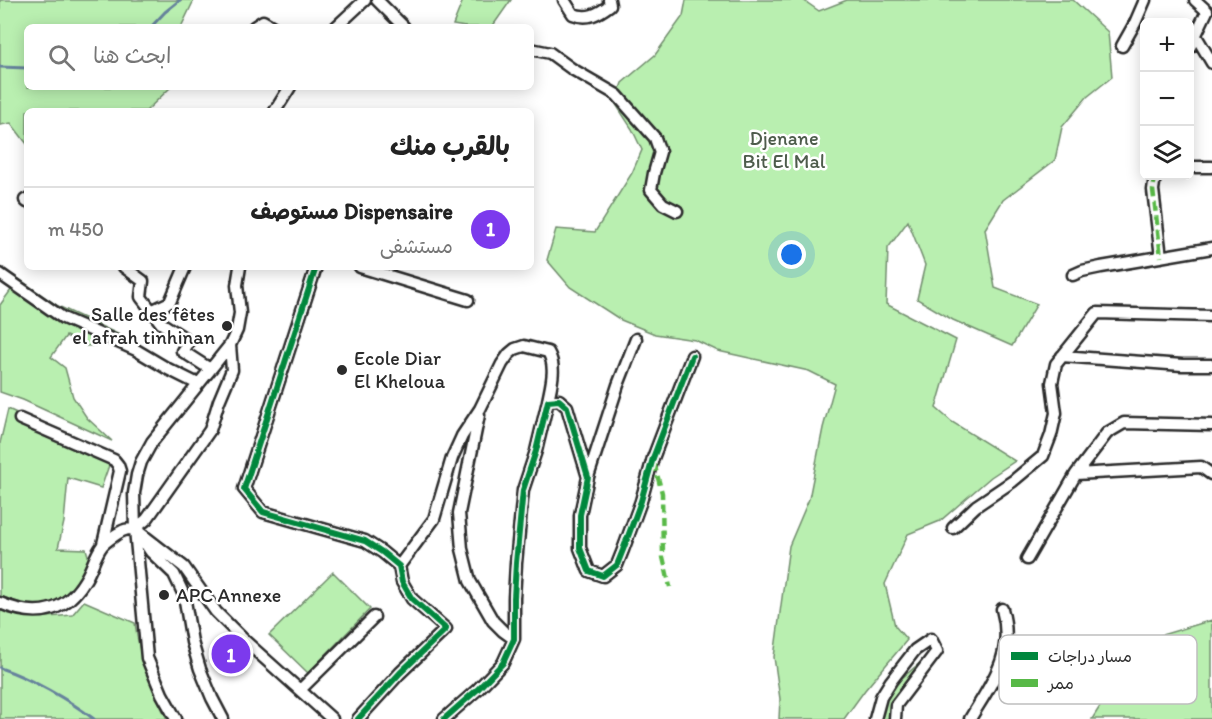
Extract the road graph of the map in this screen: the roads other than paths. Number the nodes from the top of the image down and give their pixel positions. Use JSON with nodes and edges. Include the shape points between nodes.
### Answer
{"nodes":[{"id":1,"x":365,"y":0,"type":"edge"},
{"id":2,"x":377,"y":0,"type":"edge"},
{"id":3,"x":564,"y":0,"type":"edge"},
{"id":4,"x":609,"y":0,"type":"edge"},
{"id":5,"x":1145,"y":0,"type":"edge"},
{"id":6,"x":1195,"y":0,"type":"edge"},
{"id":7,"x":1209,"y":15,"type":"edge"},
{"id":8,"x":339,"y":24,"type":"edge"},
{"id":9,"x":401,"y":24,"type":"edge"},
{"id":10,"x":1196,"y":36,"type":"junction"},
{"id":11,"x":1194,"y":40,"type":"edge"},
{"id":12,"x":1122,"y":46,"type":"dead end"},
{"id":13,"x":534,"y":50,"type":"edge"},
{"id":14,"x":1212,"y":63,"type":"edge"},
{"id":15,"x":288,"y":90,"type":"edge"},
{"id":16,"x":277,"y":108,"type":"edge"},
{"id":17,"x":1194,"y":167,"type":"edge"},
{"id":18,"x":1212,"y":167,"type":"edge"},
{"id":19,"x":1154,"y":180,"type":"edge"},
{"id":20,"x":677,"y":211,"type":"dead end"},
{"id":21,"x":1212,"y":248,"type":"edge"},
{"id":22,"x":1161,"y":257,"type":"junction"},
{"id":23,"x":128,"y":270,"type":"edge"},
{"id":24,"x":184,"y":270,"type":"edge"},
{"id":25,"x":240,"y":270,"type":"edge"},
{"id":26,"x":315,"y":270,"type":"edge"},
{"id":27,"x":370,"y":270,"type":"edge"},
{"id":28,"x":0,"y":274,"type":"edge"},
{"id":29,"x":1073,"y":275,"type":"dead end"},
{"id":30,"x":468,"y":300,"type":"dead end"},
{"id":31,"x":152,"y":311,"type":"junction"},
{"id":32,"x":1212,"y":316,"type":"edge"},
{"id":33,"x":636,"y":339,"type":"dead end"},
{"id":34,"x":231,"y":345,"type":"junction"},
{"id":35,"x":692,"y":356,"type":"dead end"},
{"id":36,"x":1062,"y":356,"type":"junction"},
{"id":37,"x":1212,"y":365,"type":"edge"},
{"id":38,"x":210,"y":369,"type":"junction"},
{"id":39,"x":198,"y":384,"type":"junction"},
{"id":40,"x":548,"y":401,"type":"junction"},
{"id":41,"x":480,"y":409,"type":"junction"},
{"id":42,"x":20,"y":419,"type":"dead end"},
{"id":43,"x":1212,"y":424,"type":"edge"},
{"id":44,"x":1076,"y":474,"type":"junction"},
{"id":45,"x":1210,"y":474,"type":"dead end"},
{"id":46,"x":588,"y":477,"type":"junction"},
{"id":47,"x":953,"y":528,"type":"dead end"},
{"id":48,"x":135,"y":529,"type":"junction"},
{"id":49,"x":103,"y":544,"type":"junction"},
{"id":50,"x":1027,"y":560,"type":"dead end"},
{"id":51,"x":399,"y":566,"type":"junction"},
{"id":52,"x":0,"y":603,"type":"edge"},
{"id":53,"x":1002,"y":609,"type":"dead end"},
{"id":54,"x":374,"y":617,"type":"dead end"},
{"id":55,"x":1005,"y":635,"type":"edge"},
{"id":56,"x":514,"y":639,"type":"junction"},
{"id":57,"x":999,"y":668,"type":"edge"},
{"id":58,"x":300,"y":690,"type":"junction"},
{"id":59,"x":176,"y":719,"type":"edge"},
{"id":60,"x":223,"y":719,"type":"edge"},
{"id":61,"x":332,"y":719,"type":"edge"},
{"id":62,"x":358,"y":719,"type":"edge"},
{"id":63,"x":444,"y":719,"type":"edge"},
{"id":64,"x":875,"y":719,"type":"edge"},
{"id":65,"x":895,"y":719,"type":"edge"},
{"id":66,"x":970,"y":719,"type":"edge"}],
"edges":[{"from":1,"to":8,"type":"street"},
{"from":2,"to":9,"type":"street"},
{"from":3,"to":4,"type":"street","via":[[573,14],[585,17],[603,10],[610,5]]},
{"from":5,"to":12,"type":"street"},
{"from":6,"to":7,"type":"street"},
{"from":7,"to":10,"type":"street"},
{"from":10,"to":11,"type":"street"},
{"from":10,"to":14,"type":"street"},
{"from":13,"to":20,"type":"street","via":[[550,53],[617,95],[655,138],[660,152],[651,190],[663,204]]},
{"from":15,"to":16,"type":"street"},
{"from":17,"to":18,"type":"street"},
{"from":19,"to":22,"type":"street"},
{"from":21,"to":22,"type":"street"},
{"from":22,"to":29,"type":"street"},
{"from":23,"to":31,"type":"street","via":[[143,280],[141,297]]},
{"from":24,"to":31,"type":"street","via":[[170,302]]},
{"from":25,"to":34,"type":"street","via":[[240,313]]},
{"from":26,"to":51,"type":"street","via":[[244,489],[263,512],[365,541]]},
{"from":27,"to":30,"type":"street"},
{"from":28,"to":39,"type":"street","via":[[63,318],[136,350]]},
{"from":31,"to":38,"type":"street","via":[[161,323],[189,341],[182,351]]},
{"from":32,"to":36,"type":"street","via":[[1097,313]]},
{"from":33,"to":46,"type":"street"},
{"from":34,"to":38,"type":"street"},
{"from":34,"to":48,"type":"street","via":[[231,370],[210,430],[147,519]]},
{"from":35,"to":46,"type":"street","via":[[617,565],[603,576],[589,571],[580,548],[580,515]]},
{"from":36,"to":37,"type":"street"},
{"from":36,"to":47,"type":"street","via":[[1052,383],[1056,413],[1043,456]]},
{"from":38,"to":39,"type":"street"},
{"from":39,"to":48,"type":"street","via":[[141,462],[134,493]]},
{"from":40,"to":41,"type":"street","via":[[553,359],[548,352],[524,346],[515,349],[502,364]]},
{"from":40,"to":46,"type":"street","via":[[559,400],[567,407]]},
{"from":40,"to":56,"type":"street","via":[[523,490]]},
{"from":41,"to":51,"type":"street","via":[[452,458],[434,519]]},
{"from":41,"to":56,"type":"street","via":[[459,513],[462,549],[470,581],[493,621]]},
{"from":42,"to":49,"type":"street","via":[[118,465],[120,471]]},
{"from":43,"to":44,"type":"street","via":[[1124,423],[1107,433]]},
{"from":44,"to":45,"type":"street","via":[[1201,467]]},
{"from":44,"to":50,"type":"street"},
{"from":48,"to":49,"type":"street","via":[[126,529]]},
{"from":48,"to":58,"type":"street","via":[[184,567],[216,612]]},
{"from":48,"to":59,"type":"street","via":[[147,658]]},
{"from":48,"to":60,"type":"street","via":[[174,574],[184,595],[200,669]]},
{"from":49,"to":52,"type":"street","via":[[85,580],[58,608],[35,612]]},
{"from":51,"to":62,"type":"street","via":[[402,582],[412,599],[446,629]]},
{"from":53,"to":55,"type":"street"},
{"from":54,"to":58,"type":"street"},
{"from":56,"to":63,"type":"street","via":[[503,663]]},
{"from":57,"to":66,"type":"street"},
{"from":58,"to":61,"type":"street"},
{"from":64,"to":65,"type":"street","via":[[881,697],[891,681],[915,650],[931,639],[937,651],[896,705]]}]}
